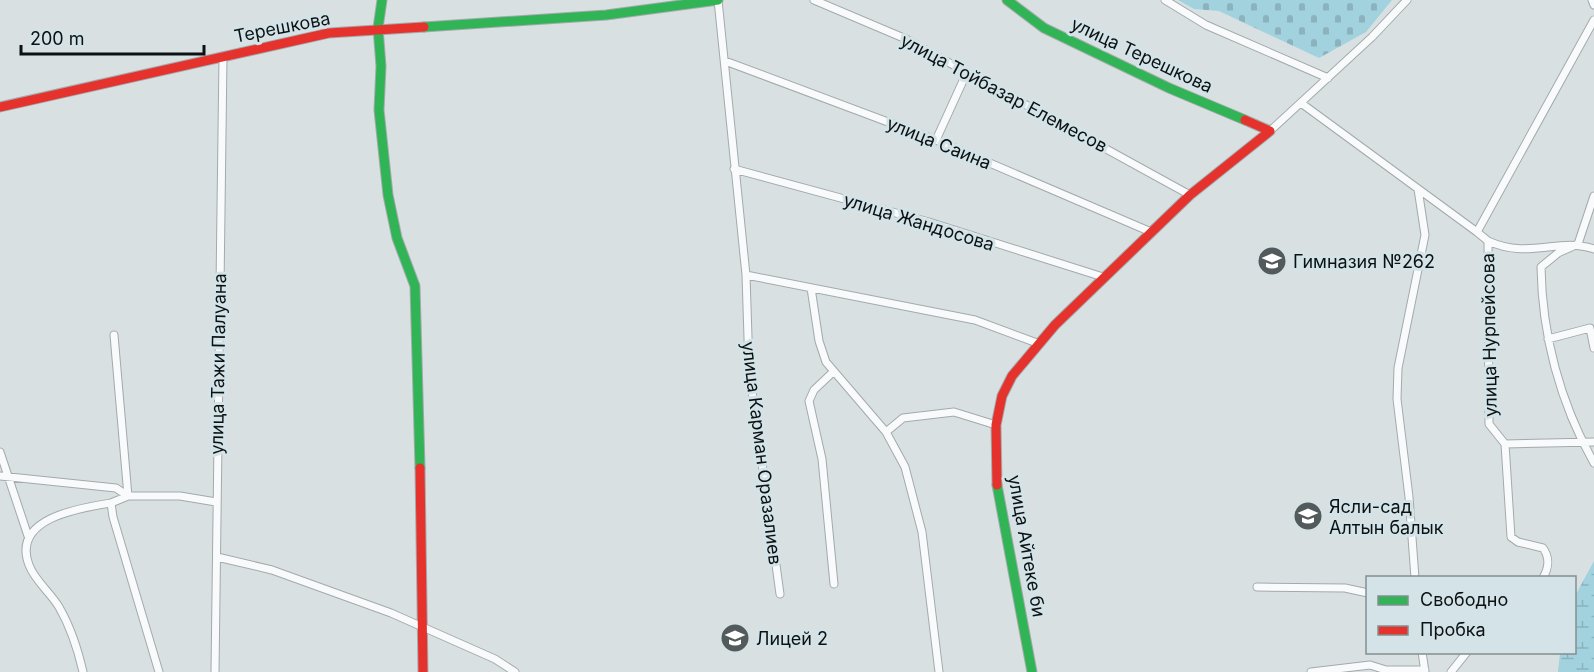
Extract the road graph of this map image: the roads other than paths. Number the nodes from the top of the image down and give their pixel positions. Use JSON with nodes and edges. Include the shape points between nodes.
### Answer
{"nodes":[{"id":1,"x":382,"y":0,"type":"edge"},
{"id":2,"x":718,"y":0,"type":"edge"},
{"id":3,"x":814,"y":0,"type":"edge"},
{"id":4,"x":1007,"y":0,"type":"edge"},
{"id":5,"x":1165,"y":0,"type":"edge"},
{"id":6,"x":1407,"y":0,"type":"edge"},
{"id":7,"x":1592,"y":0,"type":"edge"},
{"id":8,"x":688,"y":2,"type":"edge"},
{"id":9,"x":1594,"y":5,"type":"edge"},
{"id":10,"x":1594,"y":20,"type":"edge"},
{"id":11,"x":378,"y":28,"type":"junction"},
{"id":12,"x":223,"y":56,"type":"junction"},
{"id":13,"x":725,"y":61,"type":"junction"},
{"id":14,"x":967,"y":72,"type":"junction"},
{"id":15,"x":1328,"y":78,"type":"junction"},
{"id":16,"x":1301,"y":103,"type":"junction"},
{"id":17,"x":0,"y":106,"type":"edge"},
{"id":18,"x":1270,"y":130,"type":"junction"},
{"id":19,"x":936,"y":140,"type":"junction"},
{"id":20,"x":734,"y":168,"type":"junction"},
{"id":21,"x":1418,"y":189,"type":"junction"},
{"id":22,"x":1190,"y":195,"type":"junction"},
{"id":23,"x":1594,"y":197,"type":"edge"},
{"id":24,"x":1151,"y":231,"type":"junction"},
{"id":25,"x":1477,"y":232,"type":"junction"},
{"id":26,"x":1488,"y":241,"type":"junction"},
{"id":27,"x":1578,"y":244,"type":"junction"},
{"id":28,"x":1594,"y":249,"type":"edge"},
{"id":29,"x":746,"y":275,"type":"junction"},
{"id":30,"x":1103,"y":277,"type":"junction"},
{"id":31,"x":811,"y":288,"type":"junction"},
{"id":32,"x":114,"y":335,"type":"dead end"},
{"id":33,"x":1548,"y":339,"type":"junction"},
{"id":34,"x":1037,"y":343,"type":"junction"},
{"id":35,"x":1594,"y":348,"type":"edge"},
{"id":36,"x":833,"y":372,"type":"junction"},
{"id":37,"x":996,"y":425,"type":"junction"},
{"id":38,"x":886,"y":432,"type":"junction"},
{"id":39,"x":1594,"y":442,"type":"edge"},
{"id":40,"x":1583,"y":443,"type":"junction"},
{"id":41,"x":1505,"y":444,"type":"junction"},
{"id":42,"x":0,"y":452,"type":"edge"},
{"id":43,"x":1594,"y":463,"type":"edge"},
{"id":44,"x":4,"y":476,"type":"edge"},
{"id":45,"x":128,"y":496,"type":"junction"},
{"id":46,"x":216,"y":502,"type":"junction"},
{"id":47,"x":111,"y":503,"type":"junction"},
{"id":48,"x":28,"y":537,"type":"junction"},
{"id":49,"x":217,"y":557,"type":"junction"},
{"id":50,"x":1415,"y":576,"type":"edge"},
{"id":51,"x":1544,"y":576,"type":"edge"},
{"id":52,"x":834,"y":584,"type":"dead end"},
{"id":53,"x":1257,"y":587,"type":"dead end"},
{"id":54,"x":1366,"y":592,"type":"edge"},
{"id":55,"x":780,"y":594,"type":"dead end"},
{"id":56,"x":424,"y":626,"type":"junction"},
{"id":57,"x":1422,"y":654,"type":"edge"},
{"id":58,"x":1465,"y":654,"type":"edge"},
{"id":59,"x":1425,"y":671,"type":"edge"},
{"id":60,"x":83,"y":672,"type":"edge"},
{"id":61,"x":159,"y":672,"type":"edge"},
{"id":62,"x":215,"y":672,"type":"edge"},
{"id":63,"x":423,"y":672,"type":"edge"},
{"id":64,"x":515,"y":672,"type":"edge"},
{"id":65,"x":939,"y":672,"type":"edge"},
{"id":66,"x":1032,"y":672,"type":"edge"},
{"id":67,"x":1311,"y":672,"type":"edge"},
{"id":68,"x":1451,"y":672,"type":"edge"}],
"edges":[{"from":1,"to":11,"type":"street"},
{"from":2,"to":8,"type":"street","name":"Терешкова"},
{"from":2,"to":13,"type":"street","name":"улица Карман Оразалиев"},
{"from":3,"to":14,"type":"street","name":"улица Тойбазар Елемесов","via":[[906,39]]},
{"from":4,"to":18,"type":"street","name":"улица Терешкова","via":[[1044,28],[1169,88]]},
{"from":5,"to":15,"type":"street","via":[[1206,25]]},
{"from":6,"to":15,"type":"street"},
{"from":7,"to":9,"type":"street"},
{"from":8,"to":11,"type":"street","name":"Терешкова","via":[[606,15]]},
{"from":10,"to":25,"type":"street","name":"улица Нурпейсова"},
{"from":11,"to":12,"type":"street","name":"Терешкова","via":[[329,33]]},
{"from":11,"to":56,"type":"street","via":[[379,110],[388,195],[397,238],[415,286]]},
{"from":12,"to":17,"type":"street","name":"Терешкова"},
{"from":12,"to":46,"type":"street","name":"улица Тажи Палуана"},
{"from":13,"to":19,"type":"street","name":"улица Саина"},
{"from":13,"to":20,"type":"street","name":"улица Карман Оразалиев"},
{"from":14,"to":19,"type":"street"},
{"from":14,"to":22,"type":"street","name":"улица Тойбазар Елемесов"},
{"from":15,"to":16,"type":"street"},
{"from":16,"to":18,"type":"street"},
{"from":16,"to":21,"type":"street"},
{"from":18,"to":22,"type":"street","name":"улица Айтеке би"},
{"from":19,"to":24,"type":"street","name":"улица Саина"},
{"from":20,"to":29,"type":"street","name":"улица Карман Оразалиев"},
{"from":20,"to":30,"type":"street","name":"улица Жандосова","via":[[929,222]]},
{"from":21,"to":25,"type":"street"},
{"from":21,"to":50,"type":"street","via":[[1425,235],[1398,368],[1397,399]]},
{"from":22,"to":24,"type":"street","name":"улица Айтеке би"},
{"from":23,"to":27,"type":"street"},
{"from":24,"to":30,"type":"street","name":"улица Айтеке би"},
{"from":25,"to":26,"type":"street","name":"улица Нурпейсова"},
{"from":26,"to":27,"type":"street","via":[[1514,250]]},
{"from":26,"to":41,"type":"street","name":"улица Нурпейсова","via":[[1489,424]]},
{"from":27,"to":28,"type":"street"},
{"from":27,"to":33,"type":"street","via":[[1541,267]]},
{"from":29,"to":31,"type":"street"},
{"from":29,"to":55,"type":"street","name":"улица Карман Оразалиев","via":[[749,369]]},
{"from":30,"to":34,"type":"street","name":"улица Айтеке би"},
{"from":31,"to":34,"type":"street","via":[[975,320]]},
{"from":31,"to":36,"type":"street","via":[[821,351]]},
{"from":32,"to":45,"type":"street"},
{"from":33,"to":35,"type":"street","via":[[1590,328]]},
{"from":33,"to":40,"type":"street","via":[[1558,381]]},
{"from":34,"to":37,"type":"street","name":"улица Айтеке би","via":[[1002,396]]},
{"from":36,"to":38,"type":"street"},
{"from":36,"to":52,"type":"street","via":[[814,390],[809,401],[822,459]]},
{"from":37,"to":38,"type":"street","via":[[954,412],[903,418]]},
{"from":37,"to":66,"type":"street","name":"улица Айтеке би","via":[[997,483]]},
{"from":38,"to":65,"type":"street","via":[[905,467],[915,500]]},
{"from":39,"to":40,"type":"street"},
{"from":40,"to":41,"type":"street"},
{"from":40,"to":43,"type":"street"},
{"from":41,"to":51,"type":"street","name":"улица Нурпейсова","via":[[1511,537],[1543,548],[1548,555]]},
{"from":42,"to":44,"type":"street"},
{"from":44,"to":45,"type":"street","via":[[116,488]]},
{"from":44,"to":48,"type":"street"},
{"from":45,"to":46,"type":"street","via":[[180,496]]},
{"from":45,"to":47,"type":"street"},
{"from":46,"to":49,"type":"street","name":"улица Тажи Палуана"},
{"from":47,"to":48,"type":"street","via":[[70,509],[48,520]]},
{"from":47,"to":61,"type":"street","via":[[119,543]]},
{"from":48,"to":60,"type":"street","via":[[25,548],[29,565],[58,606]]},
{"from":49,"to":56,"type":"street","via":[[272,570]]},
{"from":49,"to":62,"type":"street","name":"улица Тажи Палуана"},
{"from":53,"to":54,"type":"street"},
{"from":56,"to":63,"type":"street"},
{"from":56,"to":64,"type":"street"},
{"from":57,"to":59,"type":"street"},
{"from":58,"to":68,"type":"street"},
{"from":59,"to":67,"type":"street","via":[[1386,670],[1370,665]]}]}
